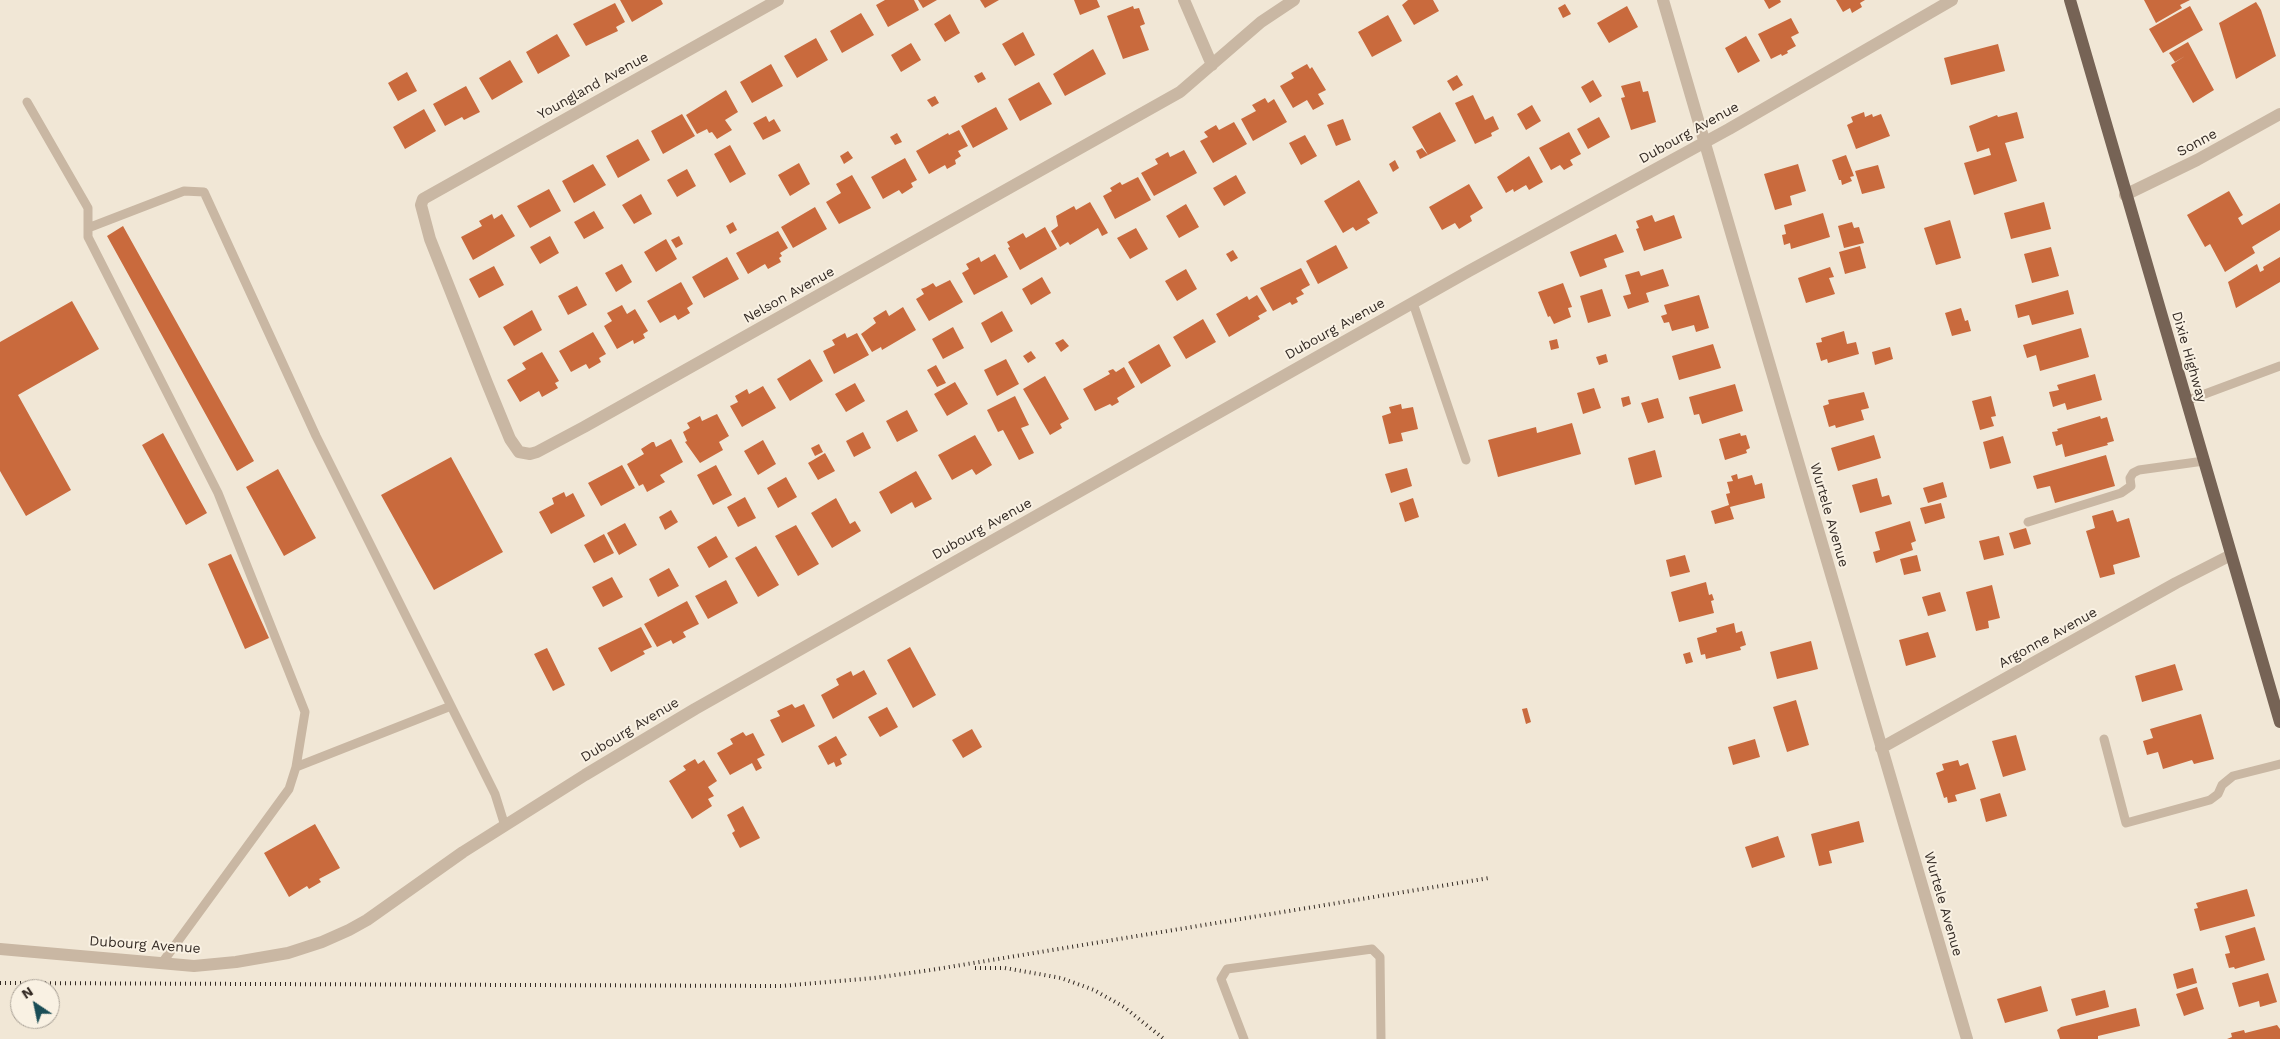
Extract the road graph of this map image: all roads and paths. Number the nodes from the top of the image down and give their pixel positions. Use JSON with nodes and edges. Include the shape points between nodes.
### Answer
{"nodes":[{"id":1,"x":778,"y":0,"type":"edge"},
{"id":2,"x":1184,"y":0,"type":"edge"},
{"id":3,"x":1294,"y":0,"type":"edge"},
{"id":4,"x":1662,"y":0,"type":"edge"},
{"id":5,"x":1952,"y":0,"type":"edge"},
{"id":6,"x":2070,"y":0,"type":"edge"},
{"id":7,"x":1212,"y":65,"type":"junction"},
{"id":8,"x":27,"y":102,"type":"dead end"},
{"id":9,"x":2280,"y":114,"type":"edge"},
{"id":10,"x":1704,"y":142,"type":"junction"},
{"id":11,"x":2126,"y":195,"type":"junction"},
{"id":12,"x":423,"y":199,"type":"joint"},
{"id":13,"x":88,"y":228,"type":"junction"},
{"id":14,"x":1413,"y":303,"type":"junction"},
{"id":15,"x":2280,"y":366,"type":"edge"},
{"id":16,"x":2186,"y":400,"type":"junction"},
{"id":17,"x":1466,"y":460,"type":"dead end"},
{"id":18,"x":2204,"y":461,"type":"junction"},
{"id":19,"x":2028,"y":522,"type":"dead end"},
{"id":20,"x":2231,"y":554,"type":"junction"},
{"id":21,"x":451,"y":706,"type":"junction"},
{"id":22,"x":2280,"y":722,"type":"edge"},
{"id":23,"x":2104,"y":739,"type":"dead end"},
{"id":24,"x":1881,"y":748,"type":"junction"},
{"id":25,"x":2280,"y":764,"type":"edge"},
{"id":26,"x":296,"y":767,"type":"junction"},
{"id":27,"x":505,"y":826,"type":"junction"},
{"id":28,"x":0,"y":949,"type":"edge"},
{"id":29,"x":162,"y":963,"type":"junction"},
{"id":30,"x":1244,"y":1039,"type":"edge"},
{"id":31,"x":1381,"y":1039,"type":"edge"},
{"id":32,"x":1967,"y":1039,"type":"edge"}],
"edges":[{"from":1,"to":12,"type":"street","name":"Youngland Avenue"},
{"from":2,"to":7,"type":"street"},
{"from":3,"to":7,"type":"street","name":"Nelson Avenue","via":[[1261,22]]},
{"from":4,"to":10,"type":"street","name":"Wurtele Avenue"},
{"from":5,"to":10,"type":"street","name":"Dubourg Avenue"},
{"from":6,"to":11,"type":"main road","name":"Dixie Highway"},
{"from":7,"to":12,"type":"street","name":"Nelson Avenue","via":[[1180,92],[584,428],[530,454],[520,452],[510,439],[430,239],[421,205]]},
{"from":8,"to":13,"type":"lane","via":[[88,208]]},
{"from":9,"to":11,"type":"street","name":"Sonne"},
{"from":10,"to":14,"type":"street","name":"Dubourg Avenue"},
{"from":10,"to":24,"type":"street","name":"Wurtele Avenue"},
{"from":11,"to":16,"type":"main road","name":"Dixie Highway"},
{"from":13,"to":21,"type":"lane","via":[[184,191],[204,192],[316,436]]},
{"from":13,"to":26,"type":"lane","via":[[88,237],[218,492],[305,712]]},
{"from":14,"to":17,"type":"lane"},
{"from":14,"to":27,"type":"street","name":"Dubourg Avenue","via":[[695,709]]},
{"from":15,"to":16,"type":"lane"},
{"from":16,"to":18,"type":"main road","name":"Dixie Highway"},
{"from":18,"to":19,"type":"lane","via":[[2139,470],[2130,478],[2131,486],[2121,493]]},
{"from":18,"to":20,"type":"main road","name":"Dixie Highway"},
{"from":20,"to":22,"type":"main road","name":"Dixie Highway"},
{"from":20,"to":24,"type":"street","name":"Argonne Avenue"},
{"from":21,"to":26,"type":"lane"},
{"from":21,"to":27,"type":"lane","via":[[495,794]]},
{"from":23,"to":25,"type":"lane","via":[[2126,823],[2210,800],[2233,776]]},
{"from":24,"to":32,"type":"street","name":"Wurtele Avenue"},
{"from":26,"to":29,"type":"lane","via":[[290,789]]},
{"from":27,"to":29,"type":"street","name":"Dubourg Avenue","via":[[367,920],[322,942],[288,953],[236,962],[194,966]]},
{"from":28,"to":29,"type":"street","name":"Dubourg Avenue"},
{"from":30,"to":31,"type":"lane","via":[[1221,979],[1227,969],[1372,949],[1380,957]]}]}
